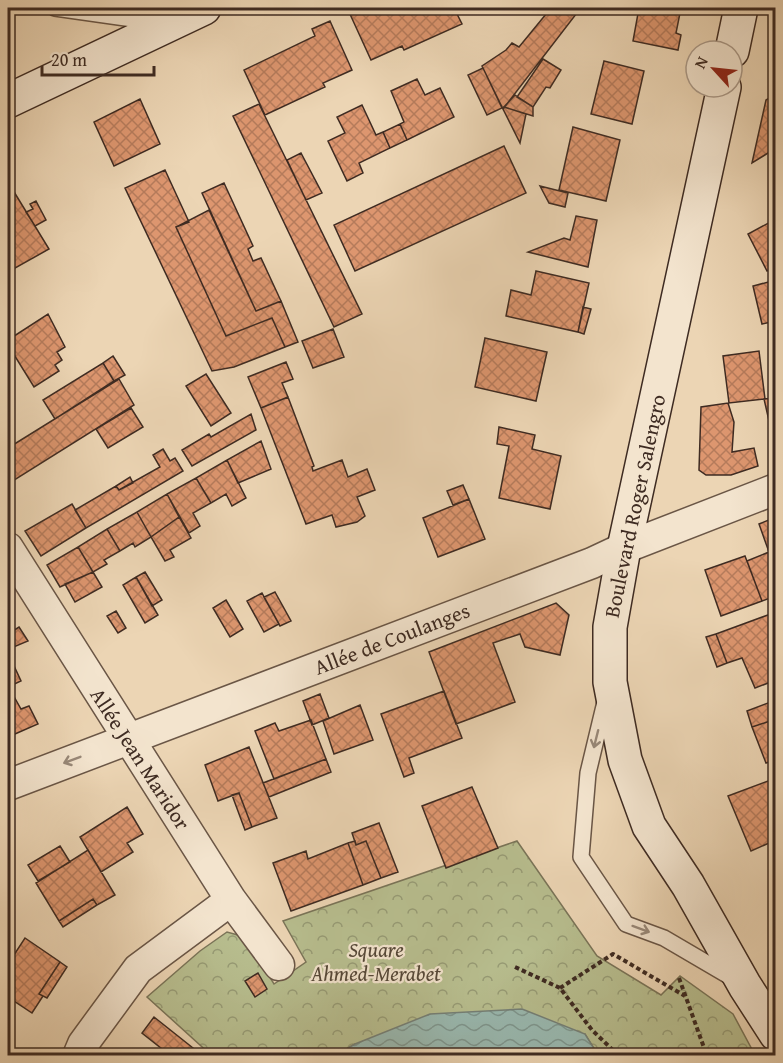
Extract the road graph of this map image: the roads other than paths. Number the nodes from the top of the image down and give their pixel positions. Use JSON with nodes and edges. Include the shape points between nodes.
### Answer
{"nodes":[{"id":1,"x":55,"y":8,"type":"edge"},
{"id":2,"x":204,"y":8,"type":"edge"},
{"id":3,"x":741,"y":8,"type":"edge"},
{"id":4,"x":170,"y":24,"type":"junction"},
{"id":5,"x":735,"y":39,"type":"edge"},
{"id":6,"x":721,"y":99,"type":"edge"},
{"id":7,"x":8,"y":101,"type":"edge"},
{"id":8,"x":776,"y":489,"type":"edge"},
{"id":9,"x":8,"y":548,"type":"edge"},
{"id":10,"x":624,"y":548,"type":"junction"},
{"id":11,"x":610,"y":682,"type":"junction"},
{"id":12,"x":127,"y":739,"type":"junction"},
{"id":13,"x":8,"y":785,"type":"edge"},
{"id":14,"x":231,"y":900,"type":"junction"},
{"id":15,"x":279,"y":965,"type":"dead end"},
{"id":16,"x":745,"y":986,"type":"junction"},
{"id":17,"x":776,"y":1034,"type":"edge"},
{"id":18,"x":78,"y":1056,"type":"edge"}],
"edges":[{"from":1,"to":4,"type":"lane"},
{"from":2,"to":4,"type":"main road"},
{"from":3,"to":5,"type":"main road"},
{"from":4,"to":7,"type":"main road"},
{"from":6,"to":10,"type":"main road","name":"Boulevard Roger Salengro"},
{"from":8,"to":10,"type":"street","name":"Allée de Coulanges"},
{"from":9,"to":12,"type":"street","name":"Allée Jean Maridor"},
{"from":10,"to":11,"type":"main road","name":"Boulevard Roger Salengro","via":[[610,627]]},
{"from":10,"to":12,"type":"street","name":"Allée de Coulanges"},
{"from":11,"to":16,"type":"main road","name":"Boulevard Roger Salengro","via":[[625,760],[649,826],[688,885]]},
{"from":11,"to":16,"type":"lane","one_way":true,"via":[[588,773],[581,857],[626,924],[664,938]]},
{"from":12,"to":13,"type":"street","name":"Allée de Coulanges","one_way":true},
{"from":12,"to":14,"type":"street","name":"Allée Jean Maridor"},
{"from":14,"to":15,"type":"street","name":"Allée Jean Maridor"},
{"from":14,"to":18,"type":"street","via":[[138,969]]},
{"from":16,"to":17,"type":"main road","name":"Boulevard Roger Salengro"}]}
